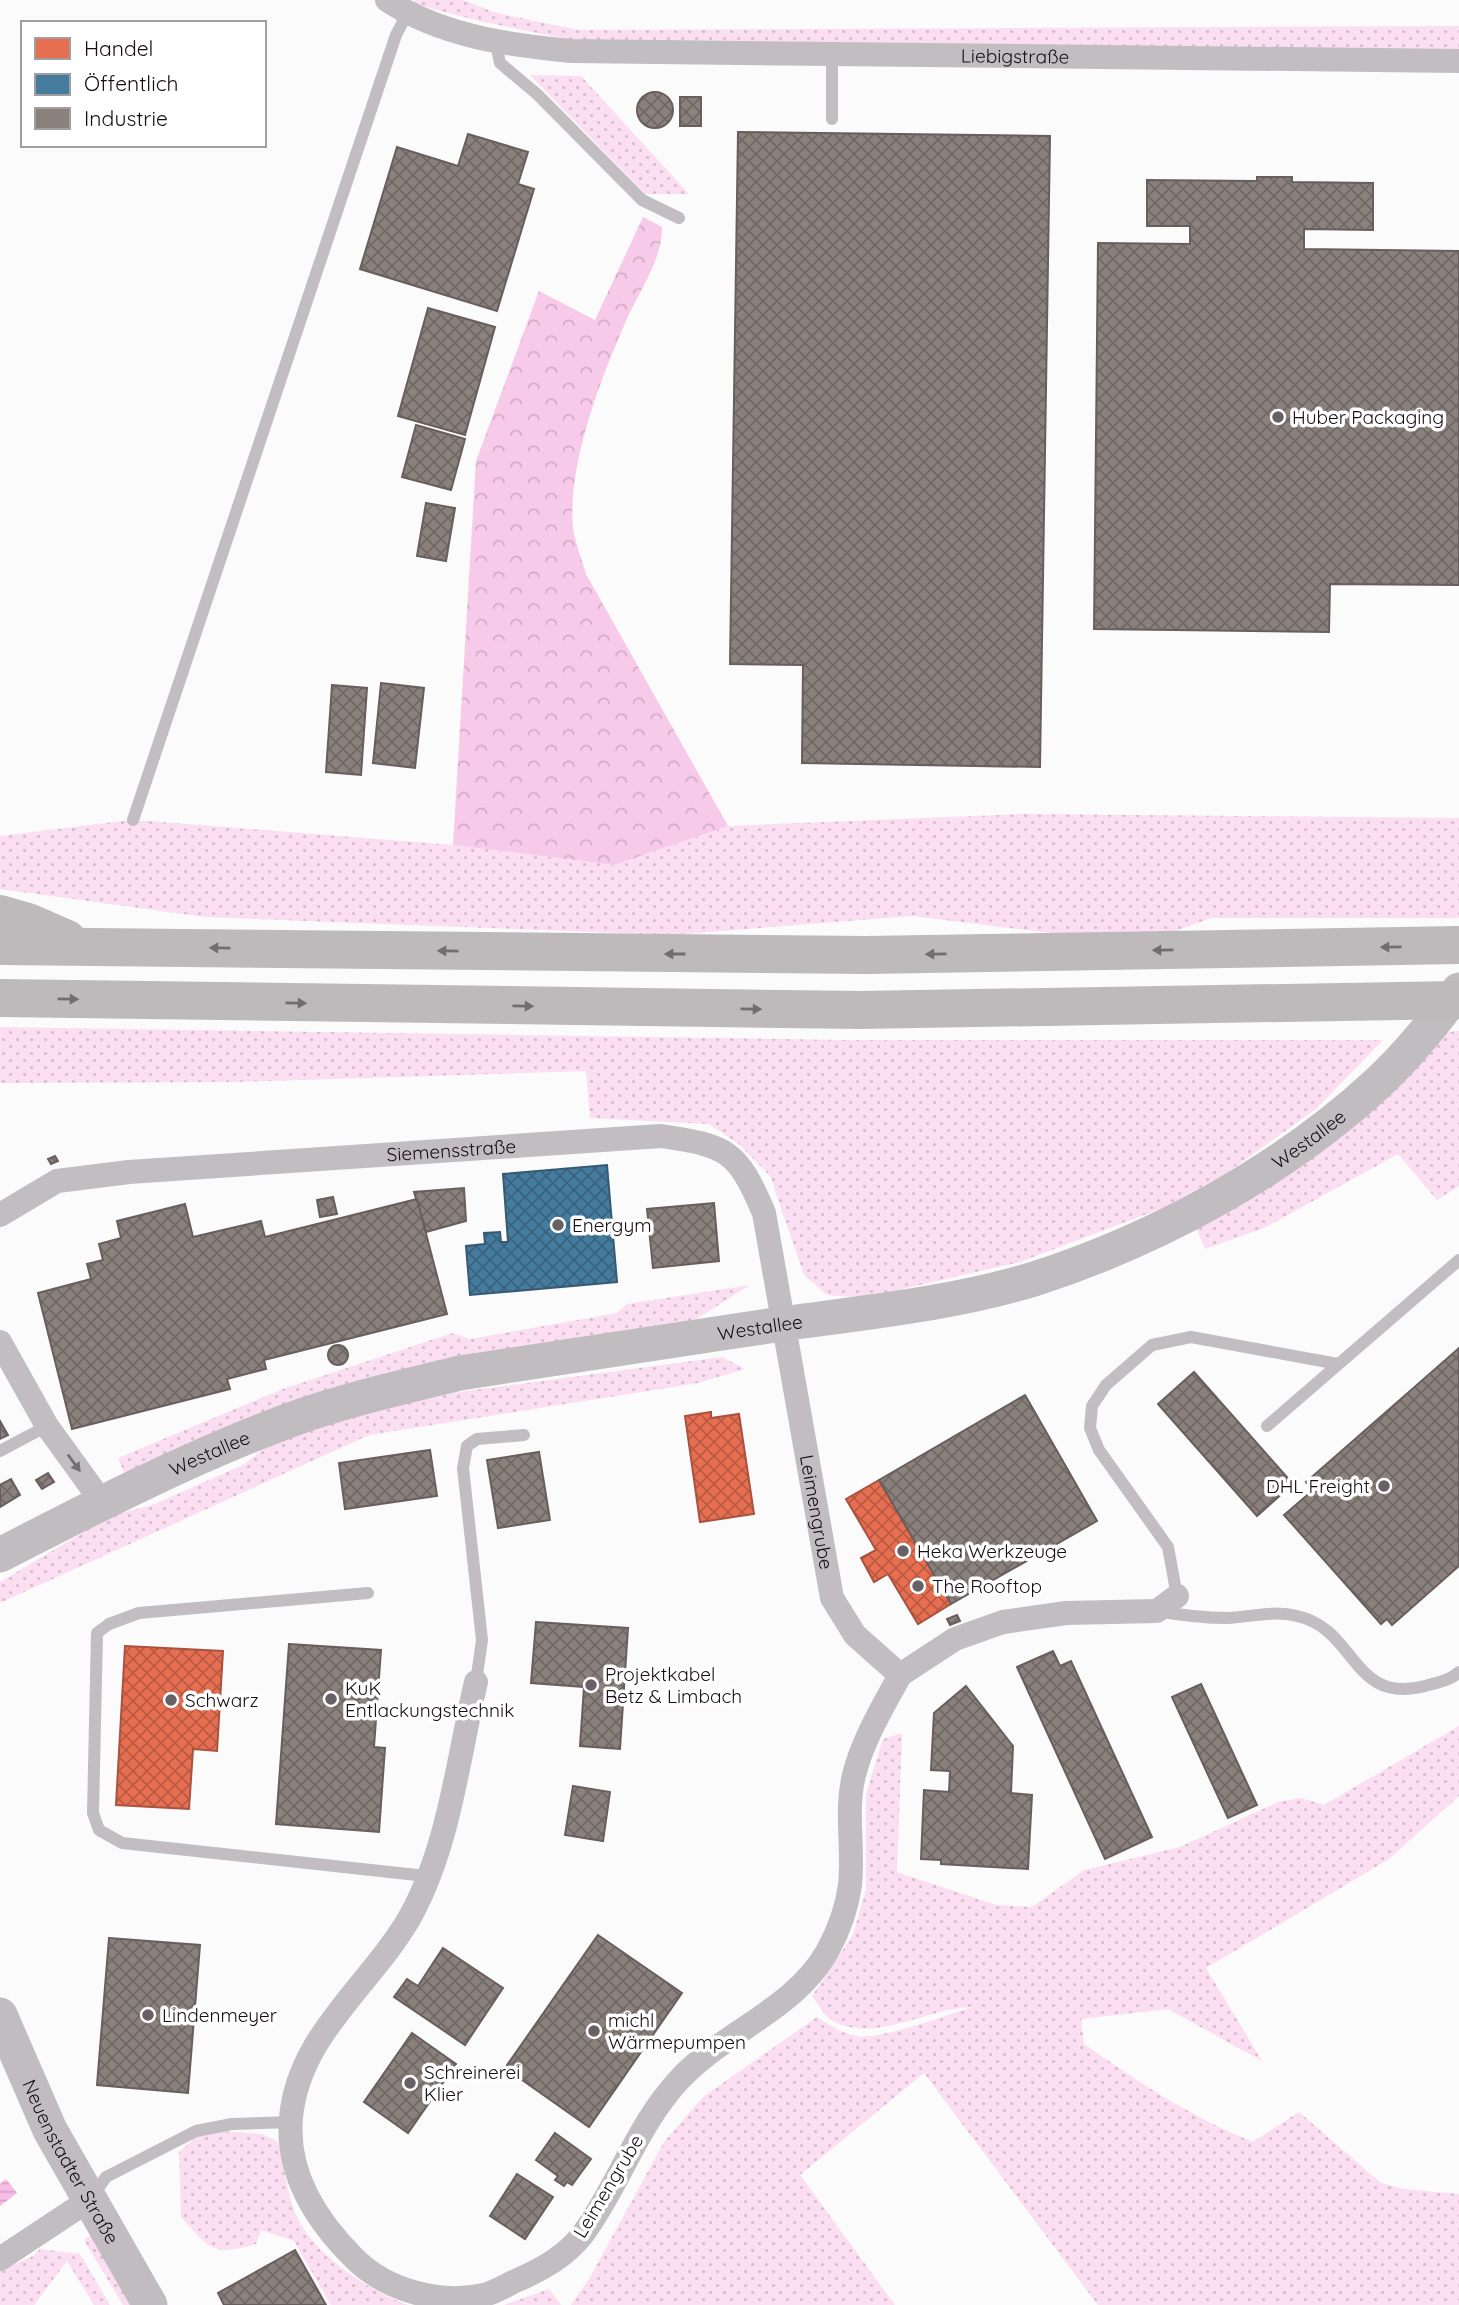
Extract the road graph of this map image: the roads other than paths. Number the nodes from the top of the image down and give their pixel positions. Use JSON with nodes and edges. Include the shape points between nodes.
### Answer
{"nodes":[{"id":1,"x":397,"y":7,"type":"edge"},
{"id":2,"x":496,"y":44,"type":"junction"},
{"id":3,"x":832,"y":54,"type":"junction"},
{"id":4,"x":1459,"y":61,"type":"edge"},
{"id":5,"x":832,"y":119,"type":"dead end"},
{"id":6,"x":679,"y":218,"type":"dead end"},
{"id":7,"x":133,"y":820,"type":"dead end"},
{"id":8,"x":0,"y":914,"type":"edge"},
{"id":9,"x":79,"y":945,"type":"junction"},
{"id":10,"x":1459,"y":945,"type":"edge"},
{"id":11,"x":0,"y":946,"type":"edge"},
{"id":12,"x":1459,"y":990,"type":"edge"},
{"id":13,"x":0,"y":998,"type":"edge"},
{"id":14,"x":1459,"y":1000,"type":"edge"},
{"id":15,"x":0,"y":1215,"type":"edge"},
{"id":16,"x":1459,"y":1259,"type":"edge"},
{"id":17,"x":784,"y":1324,"type":"junction"},
{"id":18,"x":0,"y":1342,"type":"edge"},
{"id":19,"x":1338,"y":1364,"type":"junction"},
{"id":20,"x":6,"y":1371,"type":"edge"},
{"id":21,"x":47,"y":1426,"type":"junction"},
{"id":22,"x":1266,"y":1426,"type":"dead end"},
{"id":23,"x":524,"y":1435,"type":"dead end"},
{"id":24,"x":0,"y":1451,"type":"edge"},
{"id":25,"x":102,"y":1502,"type":"junction"},
{"id":26,"x":0,"y":1555,"type":"edge"},
{"id":27,"x":368,"y":1593,"type":"dead end"},
{"id":28,"x":1177,"y":1596,"type":"joint"},
{"id":29,"x":1157,"y":1611,"type":"junction"},
{"id":30,"x":1459,"y":1672,"type":"edge"},
{"id":31,"x":900,"y":1675,"type":"junction"},
{"id":32,"x":476,"y":1682,"type":"joint"},
{"id":33,"x":426,"y":1876,"type":"junction"},
{"id":34,"x":0,"y":2015,"type":"edge"},
{"id":35,"x":290,"y":2122,"type":"junction"},
{"id":36,"x":89,"y":2200,"type":"junction"},
{"id":37,"x":0,"y":2259,"type":"edge"},
{"id":38,"x":150,"y":2305,"type":"edge"}],
"edges":[{"from":1,"to":2,"type":"street","name":"Liebigstraße"},
{"from":1,"to":7,"type":"lane","via":[[396,35]]},
{"from":2,"to":3,"type":"street","name":"Liebigstraße","via":[[571,51]]},
{"from":2,"to":6,"type":"lane","via":[[500,63],[642,200]]},
{"from":3,"to":4,"type":"street","name":"Liebigstraße"},
{"from":3,"to":5,"type":"lane"},
{"from":8,"to":9,"type":"highway"},
{"from":10,"to":9,"type":"highway","one_way":true,"via":[[866,956]]},
{"from":9,"to":11,"type":"highway"},
{"from":12,"to":17,"type":"main road","name":"Westallee","via":[[1378,1083],[1303,1143],[1217,1199],[1135,1240],[1033,1279],[924,1304]]},
{"from":13,"to":14,"type":"highway","one_way":true,"via":[[860,1010]]},
{"from":15,"to":17,"type":"street","name":"Siemensstraße","via":[[57,1181],[105,1175],[661,1136],[706,1143],[733,1156],[749,1177],[764,1213]]},
{"from":16,"to":19,"type":"lane"},
{"from":17,"to":25,"type":"main road","name":"Westallee","via":[[460,1373],[392,1389],[290,1420]]},
{"from":17,"to":31,"type":"street","name":"Leimengrube","via":[[832,1598],[855,1635]]},
{"from":18,"to":20,"type":"street"},
{"from":19,"to":22,"type":"lane"},
{"from":19,"to":28,"type":"lane","via":[[1191,1337],[1152,1345],[1106,1385],[1092,1406],[1090,1428],[1099,1450],[1168,1546]]},
{"from":20,"to":21,"type":"street"},
{"from":21,"to":24,"type":"lane"},
{"from":21,"to":25,"type":"street","one_way":true},
{"from":23,"to":32,"type":"lane","via":[[477,1439],[467,1446],[463,1468],[482,1640]]},
{"from":25,"to":26,"type":"main road","name":"Westallee"},
{"from":27,"to":33,"type":"lane","via":[[139,1613],[97,1633],[93,1813],[99,1830],[122,1843]]},
{"from":28,"to":29,"type":"street"},
{"from":29,"to":30,"type":"lane","via":[[1199,1617],[1298,1616],[1327,1628],[1370,1679],[1388,1689],[1411,1690],[1451,1679]]},
{"from":29,"to":31,"type":"street","name":"Leimengrube","via":[[1066,1613],[1003,1622],[956,1639]]},
{"from":31,"to":35,"type":"street","name":"Leimengrube","via":[[872,1726],[854,1776],[848,1833],[850,1884],[842,1918],[826,1953],[796,1994],[727,2038],[680,2078],[650,2116],[583,2235],[552,2264],[486,2295],[445,2299],[397,2287],[362,2266],[327,2231],[297,2177]]},
{"from":32,"to":33,"type":"street","name":"Leimengrube","via":[[437,1851]]},
{"from":33,"to":35,"type":"street","name":"Leimengrube","via":[[410,1917],[313,2048],[296,2084]]},
{"from":34,"to":36,"type":"main road","name":"Neuenstadter Straße","via":[[50,2130]]},
{"from":35,"to":36,"type":"lane","via":[[233,2124],[196,2132],[106,2178]]},
{"from":36,"to":37,"type":"street"},
{"from":36,"to":38,"type":"main road","name":"Neuenstadter Straße"}]}
